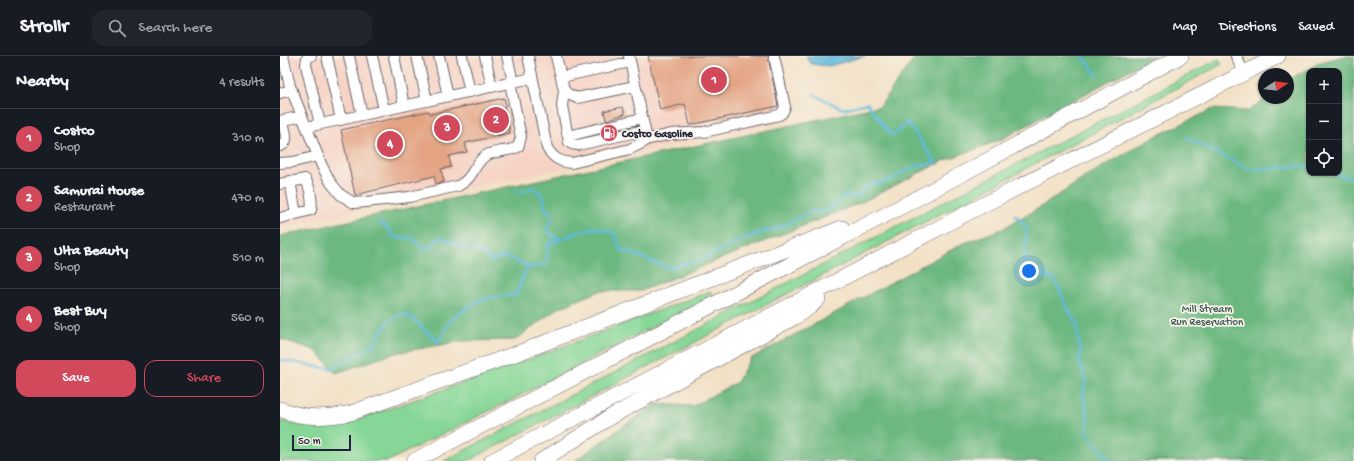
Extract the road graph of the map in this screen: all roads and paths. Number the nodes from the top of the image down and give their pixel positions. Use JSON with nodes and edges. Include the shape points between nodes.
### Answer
{"nodes":[{"id":1,"x":283,"y":56,"type":"edge"},
{"id":2,"x":311,"y":56,"type":"edge"},
{"id":3,"x":327,"y":56,"type":"edge"},
{"id":4,"x":349,"y":56,"type":"edge"},
{"id":5,"x":372,"y":56,"type":"edge"},
{"id":6,"x":394,"y":56,"type":"edge"},
{"id":7,"x":417,"y":56,"type":"edge"},
{"id":8,"x":439,"y":56,"type":"edge"},
{"id":9,"x":462,"y":56,"type":"edge"},
{"id":10,"x":485,"y":56,"type":"edge"},
{"id":11,"x":507,"y":56,"type":"edge"},
{"id":12,"x":528,"y":56,"type":"edge"},
{"id":13,"x":556,"y":56,"type":"edge"},
{"id":14,"x":774,"y":56,"type":"edge"},
{"id":15,"x":1182,"y":56,"type":"edge"},
{"id":16,"x":1236,"y":56,"type":"edge"},
{"id":17,"x":1278,"y":56,"type":"edge"},
{"id":18,"x":629,"y":59,"type":"edge"},
{"id":19,"x":1244,"y":73,"type":"junction"},
{"id":20,"x":562,"y":76,"type":"junction"},
{"id":21,"x":532,"y":78,"type":"junction"},
{"id":22,"x":512,"y":82,"type":"junction"},
{"id":23,"x":635,"y":86,"type":"junction"},
{"id":24,"x":492,"y":87,"type":"junction"},
{"id":25,"x":292,"y":90,"type":"junction"},
{"id":26,"x":564,"y":90,"type":"junction"},
{"id":27,"x":470,"y":92,"type":"junction"},
{"id":28,"x":280,"y":93,"type":"edge"},
{"id":29,"x":448,"y":96,"type":"junction"},
{"id":30,"x":427,"y":101,"type":"junction"},
{"id":31,"x":404,"y":106,"type":"junction"},
{"id":32,"x":384,"y":110,"type":"junction"},
{"id":33,"x":362,"y":115,"type":"junction"},
{"id":34,"x":302,"y":116,"type":"junction"},
{"id":35,"x":642,"y":118,"type":"junction"},
{"id":36,"x":341,"y":120,"type":"junction"},
{"id":37,"x":281,"y":121,"type":"edge"},
{"id":38,"x":320,"y":124,"type":"junction"},
{"id":39,"x":307,"y":127,"type":"junction"},
{"id":40,"x":645,"y":134,"type":"junction"},
{"id":41,"x":568,"y":136,"type":"junction"},
{"id":42,"x":280,"y":146,"type":"edge"},
{"id":43,"x":318,"y":156,"type":"junction"},
{"id":44,"x":280,"y":164,"type":"edge"},
{"id":45,"x":285,"y":182,"type":"edge"},
{"id":46,"x":910,"y":202,"type":"junction"},
{"id":47,"x":296,"y":214,"type":"junction"},
{"id":48,"x":280,"y":218,"type":"edge"},
{"id":49,"x":835,"y":282,"type":"junction"},
{"id":50,"x":280,"y":409,"type":"edge"},
{"id":51,"x":414,"y":461,"type":"edge"},
{"id":52,"x":492,"y":461,"type":"edge"},
{"id":53,"x":541,"y":461,"type":"edge"}],
"edges":[{"from":1,"to":25,"type":"lane"},
{"from":2,"to":38,"type":"lane","via":[[307,58],[306,65]]},
{"from":3,"to":36,"type":"lane"},
{"from":4,"to":33,"type":"lane"},
{"from":5,"to":32,"type":"lane"},
{"from":6,"to":31,"type":"lane"},
{"from":7,"to":30,"type":"lane"},
{"from":8,"to":29,"type":"lane"},
{"from":9,"to":27,"type":"lane"},
{"from":10,"to":24,"type":"lane"},
{"from":11,"to":22,"type":"lane"},
{"from":12,"to":21,"type":"lane"},
{"from":13,"to":20,"type":"lane"},
{"from":14,"to":40,"type":"lane","via":[[785,107],[779,115],[704,132],[671,134],[650,139]]},
{"from":15,"to":46,"type":"highway"},
{"from":16,"to":19,"type":"lane"},
{"from":17,"to":19,"type":"highway"},
{"from":18,"to":20,"type":"lane"},
{"from":18,"to":23,"type":"lane"},
{"from":19,"to":49,"type":"highway"},
{"from":20,"to":26,"type":"lane"},
{"from":21,"to":22,"type":"lane"},
{"from":21,"to":40,"type":"lane","via":[[547,148],[558,159],[565,162],[580,162],[630,150],[644,142]]},
{"from":22,"to":24,"type":"lane"},
{"from":22,"to":43,"type":"lane","via":[[521,140],[519,144],[515,148],[483,157],[466,181],[458,186],[387,201],[354,202],[340,195]]},
{"from":23,"to":26,"type":"lane","via":[[577,98]]},
{"from":23,"to":35,"type":"lane"},
{"from":24,"to":27,"type":"lane"},
{"from":25,"to":28,"type":"lane"},
{"from":25,"to":34,"type":"lane"},
{"from":26,"to":41,"type":"lane","via":[[562,106]]},
{"from":27,"to":29,"type":"lane"},
{"from":29,"to":30,"type":"lane"},
{"from":30,"to":31,"type":"lane"},
{"from":31,"to":32,"type":"lane"},
{"from":32,"to":33,"type":"lane"},
{"from":33,"to":36,"type":"lane"},
{"from":34,"to":37,"type":"lane"},
{"from":34,"to":39,"type":"lane"},
{"from":35,"to":40,"type":"lane"},
{"from":35,"to":41,"type":"lane"},
{"from":36,"to":38,"type":"lane"},
{"from":37,"to":42,"type":"lane","via":[[286,142]]},
{"from":38,"to":39,"type":"lane"},
{"from":39,"to":43,"type":"lane"},
{"from":40,"to":41,"type":"lane","via":[[578,145],[569,142]]},
{"from":43,"to":44,"type":"lane"},
{"from":45,"to":47,"type":"lane"},
{"from":45,"to":47,"type":"lane","via":[[305,179],[307,182],[312,210]]},
{"from":46,"to":50,"type":"highway","via":[[526,350],[351,414],[309,417]]},
{"from":46,"to":51,"type":"highway"},
{"from":47,"to":48,"type":"lane"},
{"from":49,"to":52,"type":"highway"},
{"from":49,"to":53,"type":"highway","via":[[811,306],[795,317],[612,416]]}]}
